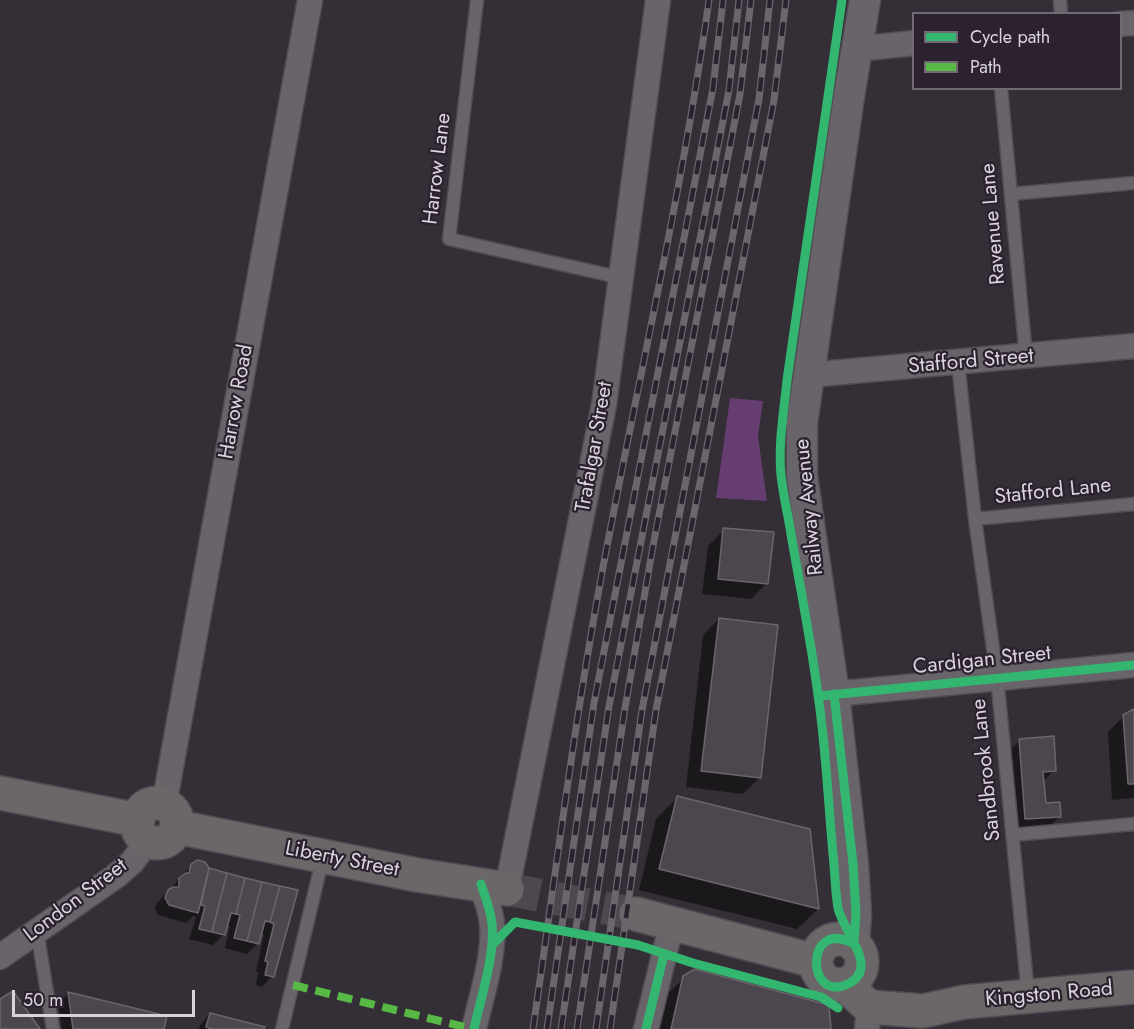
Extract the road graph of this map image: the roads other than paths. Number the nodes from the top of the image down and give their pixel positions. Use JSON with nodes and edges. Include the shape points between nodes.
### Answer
{"nodes":[{"id":1,"x":310,"y":0,"type":"edge"},
{"id":2,"x":477,"y":0,"type":"edge"},
{"id":3,"x":658,"y":0,"type":"edge"},
{"id":4,"x":865,"y":0,"type":"edge"},
{"id":5,"x":912,"y":43,"type":"edge"},
{"id":6,"x":857,"y":49,"type":"junction"},
{"id":7,"x":1001,"y":90,"type":"edge"},
{"id":8,"x":1134,"y":183,"type":"edge"},
{"id":9,"x":1011,"y":194,"type":"junction"},
{"id":10,"x":622,"y":278,"type":"junction"},
{"id":11,"x":1134,"y":346,"type":"edge"},
{"id":12,"x":1026,"y":357,"type":"junction"},
{"id":13,"x":958,"y":363,"type":"junction"},
{"id":14,"x":808,"y":375,"type":"junction"},
{"id":15,"x":1134,"y":504,"type":"edge"},
{"id":16,"x":975,"y":519,"type":"junction"},
{"id":17,"x":1134,"y":665,"type":"edge"},
{"id":18,"x":998,"y":677,"type":"junction"},
{"id":19,"x":834,"y":694,"type":"junction"},
{"id":20,"x":0,"y":793,"type":"edge"},
{"id":21,"x":157,"y":823,"type":"junction"},
{"id":22,"x":1134,"y":824,"type":"edge"},
{"id":23,"x":1013,"y":835,"type":"junction"},
{"id":24,"x":323,"y":856,"type":"junction"},
{"id":25,"x":494,"y":886,"type":"junction"},
{"id":26,"x":636,"y":914,"type":"tunnel mouth"},
{"id":27,"x":672,"y":923,"type":"junction"},
{"id":28,"x":38,"y":931,"type":"junction"},
{"id":29,"x":0,"y":957,"type":"edge"},
{"id":30,"x":853,"y":965,"type":"junction"},
{"id":31,"x":1134,"y":987,"type":"edge"},
{"id":32,"x":1028,"y":995,"type":"junction"},
{"id":33,"x":964,"y":1002,"type":"junction"},
{"id":34,"x":868,"y":1018,"type":"edge"},
{"id":35,"x":52,"y":1029,"type":"edge"},
{"id":36,"x":282,"y":1029,"type":"edge"},
{"id":37,"x":474,"y":1029,"type":"edge"},
{"id":38,"x":646,"y":1029,"type":"edge"}],
"edges":[{"from":1,"to":21,"type":"street","name":"Harrow Road"},
{"from":2,"to":10,"type":"lane","name":"Harrow Lane","via":[[450,239]]},
{"from":3,"to":10,"type":"street","name":"Trafalgar Street"},
{"from":4,"to":6,"type":"street","name":"Railway Avenue"},
{"from":5,"to":6,"type":"street"},
{"from":6,"to":14,"type":"street","name":"Railway Avenue"},
{"from":7,"to":9,"type":"lane","name":"Ravenue Lane"},
{"from":8,"to":9,"type":"lane"},
{"from":9,"to":12,"type":"lane","name":"Ravenue Lane"},
{"from":10,"to":25,"type":"street","name":"Trafalgar Street","via":[[592,471]]},
{"from":11,"to":12,"type":"street","name":"Stafford Street"},
{"from":12,"to":13,"type":"street","name":"Stafford Street"},
{"from":13,"to":14,"type":"street","name":"Stafford Street"},
{"from":13,"to":16,"type":"lane","name":"Sandbrook Lane"},
{"from":14,"to":19,"type":"street","name":"Railway Avenue","via":[[802,423],[802,476]]},
{"from":15,"to":16,"type":"lane","name":"Stafford Lane"},
{"from":16,"to":18,"type":"lane","name":"Sandbrook Lane"},
{"from":17,"to":18,"type":"street","name":"Cardigan Street"},
{"from":18,"to":19,"type":"street","name":"Cardigan Street"},
{"from":18,"to":23,"type":"lane","name":"Sandbrook Lane"},
{"from":19,"to":30,"type":"street","name":"Railway Avenue","via":[[853,864]]},
{"from":20,"to":21,"type":"main road","name":"Liberty Street"},
{"from":21,"to":24,"type":"main road","name":"Liberty Street"},
{"from":21,"to":28,"type":"street","name":"London Street","via":[[132,862]]},
{"from":22,"to":23,"type":"lane"},
{"from":23,"to":32,"type":"lane","name":"Sandbrook Lane"},
{"from":24,"to":25,"type":"main road","name":"Liberty Street"},
{"from":24,"to":36,"type":"lane"},
{"from":25,"to":37,"type":"street","name":"Trafalgar Street","via":[[489,957]]},
{"from":26,"to":27,"type":"main road"},
{"from":27,"to":30,"type":"main road","via":[[815,961],[816,953],[826,942],[840,939]]},
{"from":27,"to":38,"type":"street"},
{"from":28,"to":29,"type":"street","name":"London Street"},
{"from":28,"to":35,"type":"lane"},
{"from":30,"to":33,"type":"main road","name":"Kingston Road","via":[[899,992]]},
{"from":30,"to":34,"type":"main road","name":"Kingston Road"},
{"from":31,"to":32,"type":"main road","name":"Kingston Road"},
{"from":32,"to":33,"type":"main road","name":"Kingston Road"},
{"from":33,"to":34,"type":"main road","name":"Kingston Road"}]}
